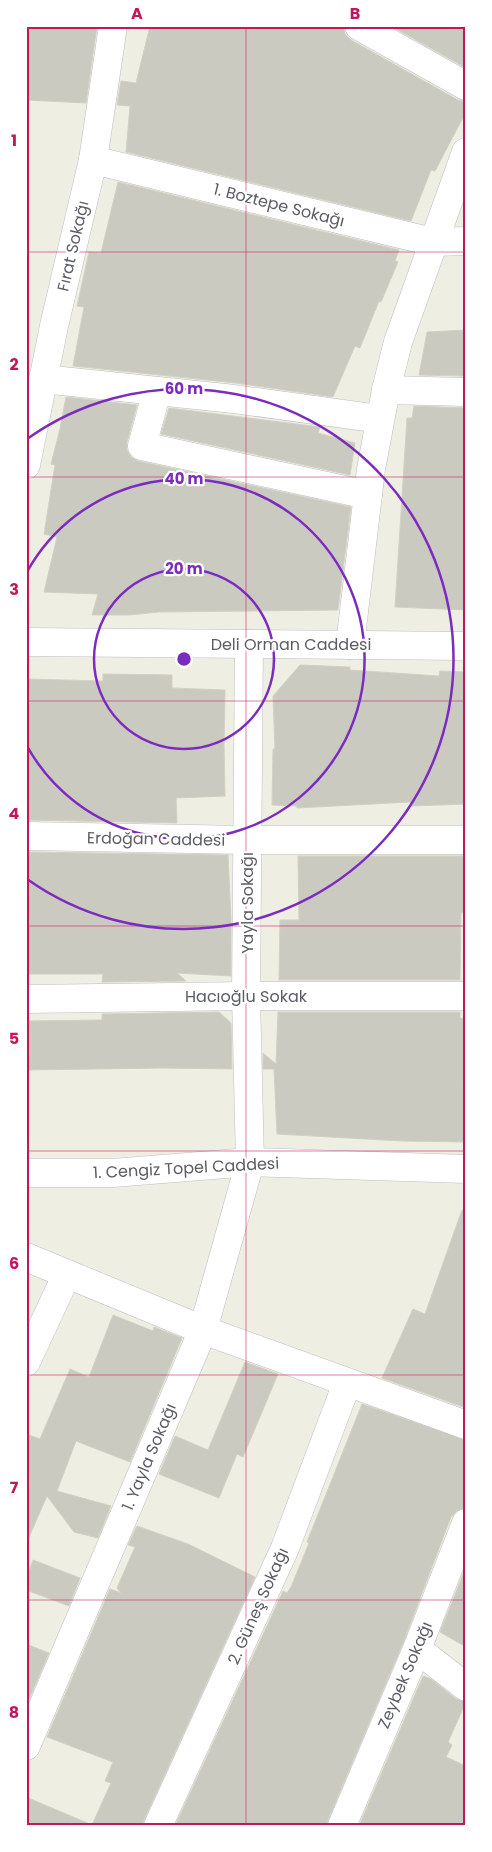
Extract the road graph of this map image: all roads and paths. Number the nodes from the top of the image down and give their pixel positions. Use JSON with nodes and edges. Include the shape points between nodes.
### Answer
{"nodes":[{"id":1,"x":113,"y":26,"type":"edge"},
{"id":2,"x":359,"y":26,"type":"edge"},
{"id":3,"x":466,"y":86,"type":"edge"},
{"id":4,"x":466,"y":152,"type":"edge"},
{"id":5,"x":94,"y":160,"type":"junction"},
{"id":6,"x":466,"y":241,"type":"edge"},
{"id":7,"x":433,"y":242,"type":"junction"},
{"id":8,"x":43,"y":379,"type":"junction"},
{"id":9,"x":386,"y":390,"type":"junction"},
{"id":10,"x":157,"y":391,"type":"junction"},
{"id":11,"x":466,"y":392,"type":"edge"},
{"id":12,"x":380,"y":419,"type":"junction"},
{"id":13,"x":26,"y":465,"type":"edge"},
{"id":14,"x":368,"y":495,"type":"junction"},
{"id":15,"x":26,"y":642,"type":"edge"},
{"id":16,"x":249,"y":644,"type":"junction"},
{"id":17,"x":350,"y":645,"type":"junction"},
{"id":18,"x":466,"y":646,"type":"edge"},
{"id":19,"x":26,"y":836,"type":"edge"},
{"id":20,"x":247,"y":840,"type":"junction"},
{"id":21,"x":466,"y":840,"type":"edge"},
{"id":22,"x":246,"y":996,"type":"junction"},
{"id":23,"x":466,"y":996,"type":"edge"},
{"id":24,"x":26,"y":999,"type":"edge"},
{"id":25,"x":250,"y":1162,"type":"junction"},
{"id":26,"x":466,"y":1169,"type":"edge"},
{"id":27,"x":26,"y":1173,"type":"edge"},
{"id":28,"x":26,"y":1257,"type":"edge"},
{"id":29,"x":67,"y":1274,"type":"junction"},
{"id":30,"x":203,"y":1330,"type":"junction"},
{"id":31,"x":26,"y":1362,"type":"edge"},
{"id":32,"x":347,"y":1383,"type":"junction"},
{"id":33,"x":466,"y":1425,"type":"edge"},
{"id":34,"x":466,"y":1523,"type":"edge"},
{"id":35,"x":417,"y":1649,"type":"junction"},
{"id":36,"x":466,"y":1687,"type":"edge"},
{"id":37,"x":26,"y":1746,"type":"edge"},
{"id":38,"x":158,"y":1826,"type":"edge"},
{"id":39,"x":342,"y":1826,"type":"edge"}],
"edges":[{"from":1,"to":5,"type":"street","name":"Fırat Sokağı"},
{"from":2,"to":3,"type":"street"},
{"from":4,"to":7,"type":"street"},
{"from":5,"to":7,"type":"street","name":"1. Boztepe Sokağı"},
{"from":5,"to":8,"type":"street","name":"Fırat Sokağı"},
{"from":6,"to":7,"type":"street","name":"1. Boztepe Sokağı"},
{"from":7,"to":9,"type":"street","via":[[398,342]]},
{"from":8,"to":10,"type":"street"},
{"from":8,"to":13,"type":"street","name":"Fırat Sokağı"},
{"from":9,"to":11,"type":"street"},
{"from":9,"to":12,"type":"street"},
{"from":10,"to":12,"type":"street"},
{"from":10,"to":14,"type":"street","via":[[142,446]]},
{"from":12,"to":14,"type":"street"},
{"from":14,"to":17,"type":"street"},
{"from":15,"to":16,"type":"street","name":"Deli Orman Caddesi"},
{"from":16,"to":17,"type":"street","name":"Deli Orman Caddesi"},
{"from":16,"to":20,"type":"street","name":"Yayla Sokağı"},
{"from":17,"to":18,"type":"street","name":"Deli Orman Caddesi"},
{"from":19,"to":20,"type":"street","name":"Erdoğan Caddesi"},
{"from":20,"to":21,"type":"street","name":"Erdoğan Caddesi"},
{"from":20,"to":22,"type":"street","name":"Yayla Sokağı"},
{"from":22,"to":23,"type":"street","name":"Hacıoğlu Sokak"},
{"from":22,"to":24,"type":"street","name":"Hacıoğlu Sokak"},
{"from":22,"to":25,"type":"street","name":"Yayla Sokağı"},
{"from":25,"to":26,"type":"street","name":"1. Cengiz Topel Caddesi"},
{"from":25,"to":27,"type":"street","name":"1. Cengiz Topel Caddesi","via":[[113,1173]]},
{"from":25,"to":30,"type":"street","name":"1. Yayla Sokağı"},
{"from":28,"to":29,"type":"street"},
{"from":29,"to":30,"type":"street"},
{"from":29,"to":31,"type":"street"},
{"from":30,"to":32,"type":"street"},
{"from":30,"to":37,"type":"street","name":"1. Yayla Sokağı"},
{"from":32,"to":33,"type":"street"},
{"from":32,"to":38,"type":"street","name":"2. Güneş Sokağı","via":[[285,1548]]},
{"from":34,"to":35,"type":"street","name":"Zeybek Sokağı"},
{"from":35,"to":36,"type":"street"},
{"from":35,"to":39,"type":"street","name":"Zeybek Sokağı"}]}
